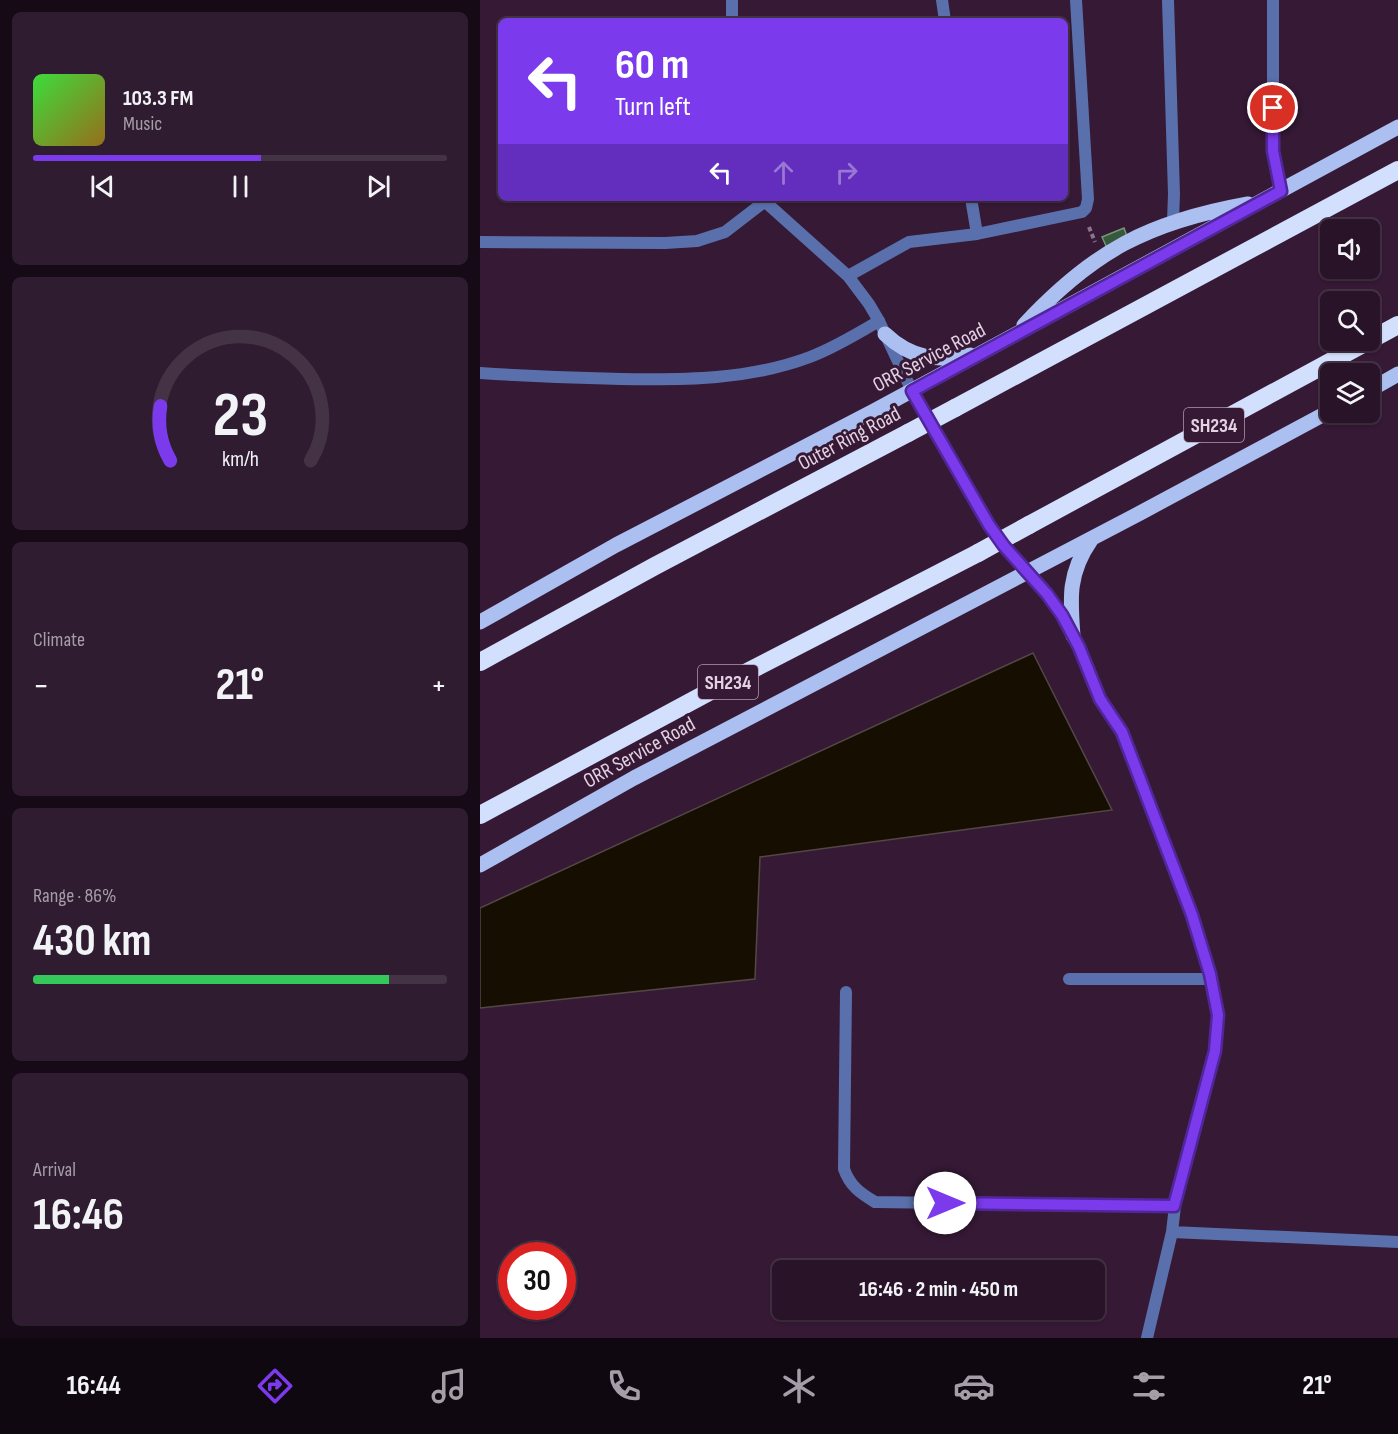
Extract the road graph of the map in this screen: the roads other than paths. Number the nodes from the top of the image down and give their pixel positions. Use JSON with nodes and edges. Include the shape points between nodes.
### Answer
{"nodes":[{"id":1,"x":732,"y":0,"type":"edge"},
{"id":2,"x":942,"y":0,"type":"edge"},
{"id":3,"x":1076,"y":0,"type":"edge"},
{"id":4,"x":1168,"y":0,"type":"edge"},
{"id":5,"x":1273,"y":0,"type":"edge"},
{"id":6,"x":732,"y":18,"type":"edge"},
{"id":7,"x":945,"y":18,"type":"edge"},
{"id":8,"x":1398,"y":127,"type":"edge"},
{"id":9,"x":1398,"y":170,"type":"edge"},
{"id":10,"x":1281,"y":191,"type":"junction"},
{"id":11,"x":762,"y":201,"type":"edge"},
{"id":12,"x":764,"y":201,"type":"edge"},
{"id":13,"x":971,"y":201,"type":"edge"},
{"id":14,"x":1263,"y":201,"type":"junction"},
{"id":15,"x":1173,"y":221,"type":"junction"},
{"id":16,"x":976,"y":234,"type":"junction"},
{"id":17,"x":480,"y":242,"type":"edge"},
{"id":18,"x":848,"y":276,"type":"junction"},
{"id":19,"x":1398,"y":325,"type":"edge"},
{"id":20,"x":882,"y":327,"type":"junction"},
{"id":21,"x":1015,"y":334,"type":"junction"},
{"id":22,"x":982,"y":352,"type":"junction"},
{"id":23,"x":480,"y":374,"type":"edge"},
{"id":24,"x":1398,"y":374,"type":"edge"},
{"id":25,"x":1380,"y":384,"type":"edge"},
{"id":26,"x":912,"y":391,"type":"junction"},
{"id":27,"x":1320,"y":416,"type":"edge"},
{"id":28,"x":1092,"y":538,"type":"junction"},
{"id":29,"x":1027,"y":572,"type":"junction"},
{"id":30,"x":480,"y":622,"type":"edge"},
{"id":31,"x":1073,"y":636,"type":"junction"},
{"id":32,"x":480,"y":662,"type":"edge"},
{"id":33,"x":480,"y":815,"type":"edge"},
{"id":34,"x":480,"y":865,"type":"edge"},
{"id":35,"x":1069,"y":979,"type":"dead end"},
{"id":36,"x":1211,"y":980,"type":"junction"},
{"id":37,"x":846,"y":992,"type":"dead end"},
{"id":38,"x":1174,"y":1206,"type":"junction"},
{"id":39,"x":1173,"y":1232,"type":"junction"},
{"id":40,"x":1398,"y":1242,"type":"edge"},
{"id":41,"x":1147,"y":1338,"type":"edge"}],
"edges":[{"from":1,"to":6,"type":"street"},
{"from":2,"to":7,"type":"street"},
{"from":3,"to":16,"type":"street","via":[[1086,208]]},
{"from":4,"to":15,"type":"street"},
{"from":5,"to":10,"type":"street","via":[[1273,151]]},
{"from":8,"to":10,"type":"main road","name":"ORR Service Road"},
{"from":9,"to":32,"type":"highway","name":"Outer Ring Road","bridge":true},
{"from":10,"to":14,"type":"main road","name":"ORR Service Road"},
{"from":11,"to":17,"type":"street","via":[[725,232],[697,241]]},
{"from":12,"to":18,"type":"street"},
{"from":13,"to":16,"type":"street"},
{"from":14,"to":15,"type":"main road"},
{"from":14,"to":21,"type":"main road","name":"ORR Service Road"},
{"from":15,"to":21,"type":"main road","via":[[1101,256],[1053,294]]},
{"from":16,"to":18,"type":"street","via":[[909,242]]},
{"from":18,"to":20,"type":"street"},
{"from":19,"to":33,"type":"highway","number":"SH234","bridge":true,"via":[[978,553]]},
{"from":20,"to":22,"type":"main road","via":[[897,346],[926,357],[960,357]]},
{"from":20,"to":23,"type":"street","via":[[810,357],[729,377],[688,380]]},
{"from":20,"to":26,"type":"street"},
{"from":21,"to":22,"type":"main road","name":"ORR Service Road"},
{"from":22,"to":26,"type":"main road","name":"ORR Service Road"},
{"from":24,"to":25,"type":"main road"},
{"from":26,"to":29,"type":"street","via":[[989,525]]},
{"from":26,"to":30,"type":"main road","name":"ORR Service Road","via":[[616,545]]},
{"from":27,"to":28,"type":"main road","name":"ORR Service Road"},
{"from":28,"to":29,"type":"main road","name":"ORR Service Road"},
{"from":28,"to":31,"type":"main road","via":[[1073,575]]},
{"from":29,"to":31,"type":"street","via":[[1057,608]]},
{"from":29,"to":34,"type":"main road","name":"ORR Service Road","via":[[634,778]]},
{"from":31,"to":36,"type":"street","via":[[1100,699],[1122,732],[1192,915]]},
{"from":35,"to":36,"type":"street"},
{"from":36,"to":38,"type":"street","via":[[1218,1015],[1215,1051]]},
{"from":37,"to":38,"type":"street","via":[[844,1169],[859,1192],[875,1202]]},
{"from":38,"to":39,"type":"street"},
{"from":39,"to":40,"type":"street"},
{"from":39,"to":41,"type":"street"}]}
